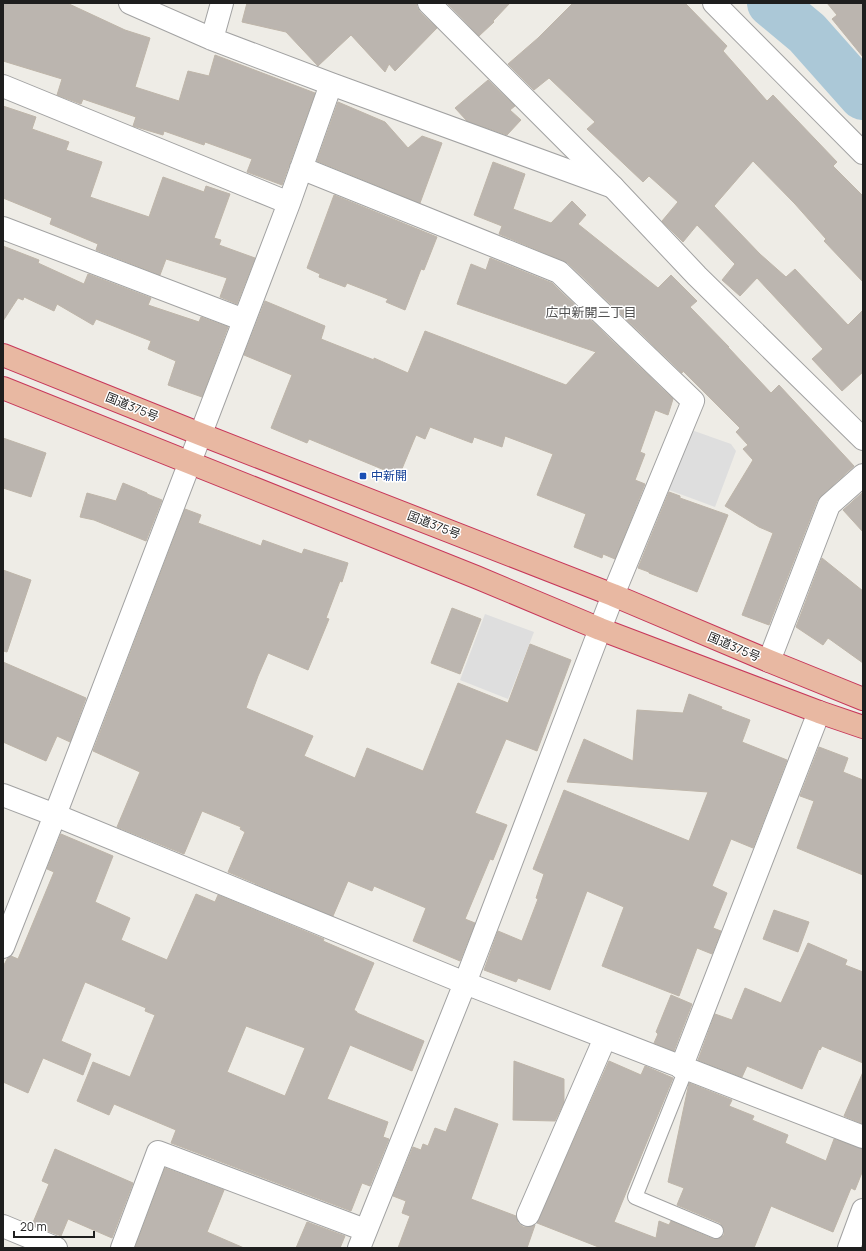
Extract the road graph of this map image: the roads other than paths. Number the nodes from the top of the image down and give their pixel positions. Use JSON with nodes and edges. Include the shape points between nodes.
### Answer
{"nodes":[{"id":1,"x":130,"y":3,"type":"edge"},
{"id":2,"x":222,"y":3,"type":"edge"},
{"id":3,"x":429,"y":3,"type":"edge"},
{"id":4,"x":714,"y":3,"type":"edge"},
{"id":5,"x":212,"y":39,"type":"junction"},
{"id":6,"x":331,"y":84,"type":"junction"},
{"id":7,"x":3,"y":86,"type":"edge"},
{"id":8,"x":863,"y":153,"type":"edge"},
{"id":9,"x":301,"y":168,"type":"junction"},
{"id":10,"x":613,"y":187,"type":"junction"},
{"id":11,"x":288,"y":203,"type":"junction"},
{"id":12,"x":3,"y":228,"type":"edge"},
{"id":13,"x":244,"y":320,"type":"junction"},
{"id":14,"x":3,"y":355,"type":"edge"},
{"id":15,"x":3,"y":388,"type":"edge"},
{"id":16,"x":200,"y":434,"type":"junction"},
{"id":17,"x":863,"y":439,"type":"edge"},
{"id":18,"x":189,"y":463,"type":"junction"},
{"id":19,"x":863,"y":475,"type":"edge"},
{"id":20,"x":613,"y":595,"type":"junction"},
{"id":21,"x":600,"y":629,"type":"junction"},
{"id":22,"x":769,"y":662,"type":"junction"},
{"id":23,"x":863,"y":699,"type":"edge"},
{"id":24,"x":818,"y":712,"type":"junction"},
{"id":25,"x":863,"y":727,"type":"edge"},
{"id":26,"x":3,"y":795,"type":"edge"},
{"id":27,"x":55,"y":815,"type":"junction"},
{"id":28,"x":3,"y":947,"type":"edge"},
{"id":29,"x":465,"y":983,"type":"junction"},
{"id":30,"x":605,"y":1038,"type":"junction"},
{"id":31,"x":684,"y":1068,"type":"junction"},
{"id":32,"x":863,"y":1137,"type":"edge"},
{"id":33,"x":863,"y":1210,"type":"edge"},
{"id":34,"x":528,"y":1215,"type":"dead end"},
{"id":35,"x":3,"y":1226,"type":"edge"},
{"id":36,"x":716,"y":1231,"type":"dead end"},
{"id":37,"x":362,"y":1239,"type":"edge"},
{"id":38,"x":56,"y":1248,"type":"edge"},
{"id":39,"x":122,"y":1248,"type":"edge"},
{"id":40,"x":849,"y":1248,"type":"edge"}],
"edges":[{"from":1,"to":5,"type":"street"},
{"from":2,"to":5,"type":"street"},
{"from":3,"to":10,"type":"street"},
{"from":4,"to":8,"type":"street"},
{"from":5,"to":6,"type":"street"},
{"from":6,"to":9,"type":"street"},
{"from":6,"to":10,"type":"street"},
{"from":7,"to":11,"type":"street"},
{"from":9,"to":11,"type":"street"},
{"from":9,"to":20,"type":"street","via":[[559,272],[693,401]]},
{"from":10,"to":17,"type":"street","via":[[697,276]]},
{"from":11,"to":13,"type":"street"},
{"from":12,"to":13,"type":"street"},
{"from":13,"to":16,"type":"street"},
{"from":14,"to":16,"type":"highway","name":"国道375号"},
{"from":15,"to":18,"type":"highway"},
{"from":16,"to":18,"type":"street"},
{"from":16,"to":20,"type":"highway","name":"国道375号"},
{"from":18,"to":21,"type":"highway"},
{"from":18,"to":27,"type":"street"},
{"from":19,"to":22,"type":"street","via":[[829,505]]},
{"from":20,"to":21,"type":"street"},
{"from":20,"to":22,"type":"highway","name":"国道375号"},
{"from":21,"to":24,"type":"highway"},
{"from":21,"to":29,"type":"street"},
{"from":22,"to":23,"type":"highway","name":"国道375号"},
{"from":24,"to":25,"type":"highway"},
{"from":24,"to":31,"type":"street"},
{"from":26,"to":27,"type":"street"},
{"from":27,"to":28,"type":"street"},
{"from":27,"to":29,"type":"street"},
{"from":29,"to":30,"type":"street"},
{"from":29,"to":37,"type":"street"},
{"from":30,"to":31,"type":"street"},
{"from":30,"to":34,"type":"street"},
{"from":31,"to":32,"type":"street"},
{"from":31,"to":36,"type":"lane","via":[[635,1197]]},
{"from":33,"to":40,"type":"street"},
{"from":35,"to":38,"type":"street"},
{"from":37,"to":39,"type":"street","via":[[158,1152]]}]}
